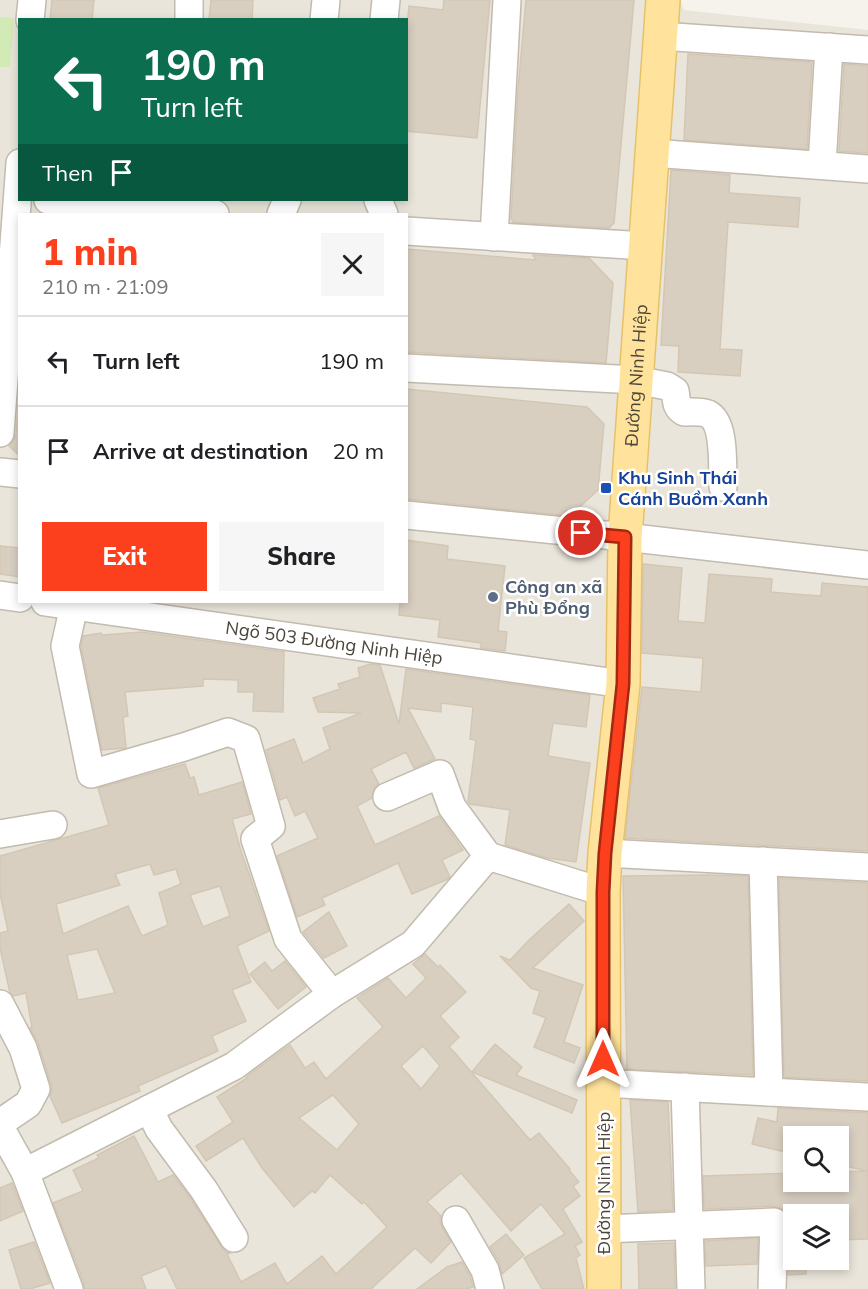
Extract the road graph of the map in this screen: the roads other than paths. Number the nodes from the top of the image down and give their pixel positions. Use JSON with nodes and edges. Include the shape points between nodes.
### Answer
{"nodes":[{"id":1,"x":32,"y":0,"type":"edge"},
{"id":2,"x":189,"y":0,"type":"edge"},
{"id":3,"x":326,"y":0,"type":"edge"},
{"id":4,"x":386,"y":0,"type":"edge"},
{"id":5,"x":507,"y":0,"type":"edge"},
{"id":6,"x":663,"y":0,"type":"edge"},
{"id":7,"x":30,"y":18,"type":"edge"},
{"id":8,"x":189,"y":18,"type":"edge"},
{"id":9,"x":324,"y":18,"type":"edge"},
{"id":10,"x":384,"y":18,"type":"edge"},
{"id":11,"x":660,"y":36,"type":"junction"},
{"id":12,"x":829,"y":47,"type":"junction"},
{"id":13,"x":868,"y":50,"type":"edge"},
{"id":14,"x":652,"y":153,"type":"junction"},
{"id":15,"x":822,"y":165,"type":"junction"},
{"id":16,"x":868,"y":169,"type":"edge"},
{"id":17,"x":18,"y":197,"type":"edge"},
{"id":18,"x":76,"y":201,"type":"edge"},
{"id":19,"x":186,"y":205,"type":"edge"},
{"id":20,"x":212,"y":213,"type":"edge"},
{"id":21,"x":408,"y":231,"type":"edge"},
{"id":22,"x":494,"y":237,"type":"junction"},
{"id":23,"x":645,"y":246,"type":"junction"},
{"id":24,"x":13,"y":344,"type":"edge"},
{"id":25,"x":408,"y":368,"type":"edge"},
{"id":26,"x":636,"y":380,"type":"junction"},
{"id":27,"x":0,"y":433,"type":"edge"},
{"id":28,"x":0,"y":472,"type":"edge"},
{"id":29,"x":18,"y":474,"type":"edge"},
{"id":30,"x":723,"y":487,"type":"dead end"},
{"id":31,"x":408,"y":515,"type":"edge"},
{"id":32,"x":625,"y":537,"type":"junction"},
{"id":33,"x":868,"y":565,"type":"edge"},
{"id":34,"x":0,"y":595,"type":"edge"},
{"id":35,"x":18,"y":598,"type":"edge"},
{"id":36,"x":52,"y":603,"type":"edge"},
{"id":37,"x":74,"y":606,"type":"junction"},
{"id":38,"x":623,"y":684,"type":"junction"},
{"id":39,"x":387,"y":797,"type":"dead end"},
{"id":40,"x":53,"y":825,"type":"dead end"},
{"id":41,"x":0,"y":834,"type":"edge"},
{"id":42,"x":605,"y":853,"type":"junction"},
{"id":43,"x":488,"y":856,"type":"junction"},
{"id":44,"x":762,"y":861,"type":"junction"},
{"id":45,"x":868,"y":867,"type":"edge"},
{"id":46,"x":603,"y":892,"type":"junction"},
{"id":47,"x":332,"y":994,"type":"junction"},
{"id":48,"x":0,"y":1004,"type":"edge"},
{"id":49,"x":603,"y":1083,"type":"junction"},
{"id":50,"x":686,"y":1087,"type":"junction"},
{"id":51,"x":769,"y":1092,"type":"junction"},
{"id":52,"x":868,"y":1097,"type":"edge"},
{"id":53,"x":149,"y":1109,"type":"junction"},
{"id":54,"x":0,"y":1125,"type":"edge"},
{"id":55,"x":25,"y":1173,"type":"junction"},
{"id":56,"x":456,"y":1220,"type":"dead end"},
{"id":57,"x":689,"y":1225,"type":"junction"},
{"id":58,"x":604,"y":1229,"type":"junction"},
{"id":59,"x":234,"y":1238,"type":"dead end"},
{"id":60,"x":69,"y":1289,"type":"edge"},
{"id":61,"x":490,"y":1289,"type":"edge"},
{"id":62,"x":604,"y":1289,"type":"edge"},
{"id":63,"x":691,"y":1289,"type":"edge"},
{"id":64,"x":772,"y":1289,"type":"edge"}],
"edges":[{"from":1,"to":7,"type":"street"},
{"from":2,"to":8,"type":"street"},
{"from":3,"to":9,"type":"street"},
{"from":4,"to":10,"type":"street"},
{"from":5,"to":22,"type":"street"},
{"from":6,"to":11,"type":"main road","name":"Đường Ninh Hiệp"},
{"from":11,"to":12,"type":"street"},
{"from":11,"to":14,"type":"main road","name":"Đường Ninh Hiệp"},
{"from":12,"to":13,"type":"street"},
{"from":12,"to":15,"type":"street"},
{"from":14,"to":15,"type":"street"},
{"from":14,"to":23,"type":"main road","name":"Đường Ninh Hiệp"},
{"from":15,"to":16,"type":"street"},
{"from":17,"to":24,"type":"street"},
{"from":18,"to":19,"type":"street"},
{"from":19,"to":20,"type":"street"},
{"from":21,"to":22,"type":"street"},
{"from":22,"to":23,"type":"street"},
{"from":23,"to":26,"type":"main road","name":"Đường Ninh Hiệp"},
{"from":24,"to":27,"type":"street"},
{"from":25,"to":26,"type":"street"},
{"from":26,"to":30,"type":"street","via":[[670,387],[681,410],[707,414],[716,422]]},
{"from":26,"to":32,"type":"main road","name":"Đường Ninh Hiệp"},
{"from":28,"to":29,"type":"street"},
{"from":31,"to":32,"type":"street"},
{"from":32,"to":33,"type":"street"},
{"from":32,"to":38,"type":"main road","name":"Đường Ninh Hiệp"},
{"from":34,"to":35,"type":"street"},
{"from":36,"to":37,"type":"street","name":"Ngõ 503 Đường Ninh Hiệp"},
{"from":37,"to":38,"type":"street","name":"Ngõ 503 Đường Ninh Hiệp"},
{"from":37,"to":47,"type":"street","via":[[65,646],[91,774],[228,732],[246,739],[272,826],[255,839],[288,939]]},
{"from":38,"to":42,"type":"main road","name":"Đường Ninh Hiệp"},
{"from":39,"to":43,"type":"street","via":[[440,774],[452,807]]},
{"from":40,"to":41,"type":"street"},
{"from":42,"to":44,"type":"street"},
{"from":42,"to":46,"type":"main road","name":"Đường Ninh Hiệp"},
{"from":43,"to":46,"type":"street"},
{"from":43,"to":47,"type":"street","via":[[413,944]]},
{"from":44,"to":45,"type":"street"},
{"from":44,"to":51,"type":"street"},
{"from":46,"to":49,"type":"main road","name":"Đường Ninh Hiệp"},
{"from":47,"to":53,"type":"street","via":[[234,1066]]},
{"from":48,"to":54,"type":"street","via":[[23,1048],[36,1089],[28,1104]]},
{"from":49,"to":50,"type":"street"},
{"from":49,"to":58,"type":"main road","name":"Đường Ninh Hiệp"},
{"from":50,"to":51,"type":"street"},
{"from":50,"to":57,"type":"street"},
{"from":51,"to":52,"type":"street"},
{"from":53,"to":55,"type":"street"},
{"from":53,"to":59,"type":"street"},
{"from":54,"to":55,"type":"street"},
{"from":55,"to":60,"type":"street"},
{"from":56,"to":61,"type":"street","via":[[485,1270]]},
{"from":57,"to":58,"type":"street"},
{"from":57,"to":63,"type":"street"},
{"from":57,"to":64,"type":"street","via":[[774,1222]]},
{"from":58,"to":62,"type":"main road","name":"Đường Ninh Hiệp"}]}
